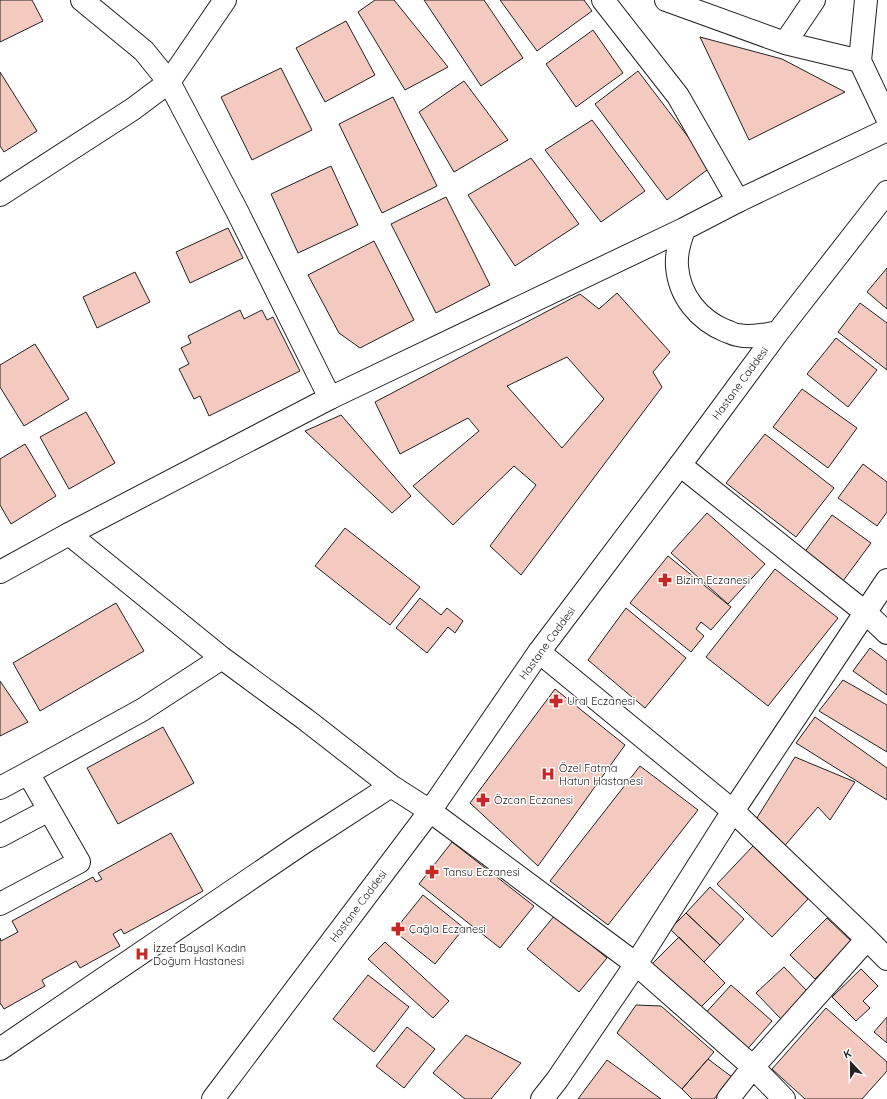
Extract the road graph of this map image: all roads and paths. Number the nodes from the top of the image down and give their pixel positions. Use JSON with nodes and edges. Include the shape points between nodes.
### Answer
{"nodes":[{"id":1,"x":82,"y":0,"type":"edge"},
{"id":2,"x":225,"y":0,"type":"edge"},
{"id":3,"x":603,"y":0,"type":"edge"},
{"id":4,"x":666,"y":0,"type":"edge"},
{"id":5,"x":814,"y":0,"type":"edge"},
{"id":6,"x":866,"y":0,"type":"edge"},
{"id":7,"x":785,"y":43,"type":"junction"},
{"id":8,"x":860,"y":61,"type":"junction"},
{"id":9,"x":169,"y":82,"type":"junction"},
{"id":10,"x":887,"y":118,"type":"edge"},
{"id":11,"x":887,"y":130,"type":"edge"},
{"id":12,"x":887,"y":192,"type":"edge"},
{"id":13,"x":0,"y":195,"type":"edge"},
{"id":14,"x":738,"y":201,"type":"junction"},
{"id":15,"x":684,"y":229,"type":"junction"},
{"id":16,"x":778,"y":332,"type":"junction"},
{"id":17,"x":330,"y":398,"type":"junction"},
{"id":18,"x":680,"y":465,"type":"junction"},
{"id":19,"x":69,"y":534,"type":"junction"},
{"id":20,"x":0,"y":572,"type":"edge"},
{"id":21,"x":887,"y":580,"type":"edge"},
{"id":22,"x":866,"y":613,"type":"junction"},
{"id":23,"x":887,"y":633,"type":"edge"},
{"id":24,"x":539,"y":652,"type":"junction"},
{"id":25,"x":222,"y":658,"type":"junction"},
{"id":26,"x":28,"y":773,"type":"junction"},
{"id":27,"x":391,"y":786,"type":"junction"},
{"id":28,"x":0,"y":788,"type":"edge"},
{"id":29,"x":49,"y":810,"type":"junction"},
{"id":30,"x":430,"y":811,"type":"junction"},
{"id":31,"x":733,"y":811,"type":"junction"},
{"id":32,"x":0,"y":836,"type":"edge"},
{"id":33,"x":0,"y":904,"type":"edge"},
{"id":34,"x":867,"y":939,"type":"junction"},
{"id":35,"x":887,"y":959,"type":"edge"},
{"id":36,"x":636,"y":964,"type":"junction"},
{"id":37,"x":0,"y":1049,"type":"edge"},
{"id":38,"x":753,"y":1068,"type":"junction"},
{"id":39,"x":213,"y":1099,"type":"edge"},
{"id":40,"x":542,"y":1099,"type":"edge"},
{"id":41,"x":728,"y":1099,"type":"edge"},
{"id":42,"x":784,"y":1099,"type":"edge"}],
"edges":[{"from":1,"to":9,"type":"street","via":[[144,51]]},
{"from":2,"to":9,"type":"street"},
{"from":3,"to":14,"type":"street","via":[[678,96]]},
{"from":4,"to":7,"type":"street"},
{"from":5,"to":7,"type":"street"},
{"from":6,"to":8,"type":"street"},
{"from":7,"to":8,"type":"street"},
{"from":8,"to":10,"type":"street"},
{"from":9,"to":13,"type":"street","via":[[133,109]]},
{"from":9,"to":17,"type":"street","via":[[237,211]]},
{"from":11,"to":14,"type":"street"},
{"from":12,"to":16,"type":"street","name":"Hastane Caddesi"},
{"from":14,"to":15,"type":"street"},
{"from":15,"to":16,"type":"street","via":[[678,247],[677,265],[680,282],[689,302],[703,318],[716,327],[738,335],[757,336]]},
{"from":15,"to":17,"type":"street"},
{"from":16,"to":18,"type":"street","name":"Hastane Caddesi"},
{"from":17,"to":19,"type":"street"},
{"from":18,"to":22,"type":"street"},
{"from":18,"to":24,"type":"street","name":"Hastane Caddesi"},
{"from":19,"to":20,"type":"street"},
{"from":19,"to":25,"type":"street"},
{"from":21,"to":22,"type":"street"},
{"from":22,"to":23,"type":"street"},
{"from":22,"to":31,"type":"street"},
{"from":24,"to":30,"type":"street","name":"Hastane Caddesi"},
{"from":24,"to":31,"type":"street"},
{"from":25,"to":26,"type":"street","via":[[142,710]]},
{"from":25,"to":27,"type":"street"},
{"from":26,"to":28,"type":"street"},
{"from":26,"to":29,"type":"street"},
{"from":27,"to":30,"type":"street"},
{"from":27,"to":37,"type":"street"},
{"from":29,"to":32,"type":"street"},
{"from":29,"to":33,"type":"street","via":[[79,862]]},
{"from":30,"to":36,"type":"street"},
{"from":30,"to":39,"type":"street","name":"Hastane Caddesi"},
{"from":31,"to":34,"type":"street"},
{"from":31,"to":36,"type":"street"},
{"from":34,"to":35,"type":"street"},
{"from":34,"to":38,"type":"street"},
{"from":36,"to":38,"type":"street"},
{"from":36,"to":40,"type":"street"},
{"from":38,"to":41,"type":"street"},
{"from":38,"to":42,"type":"street"}]}
